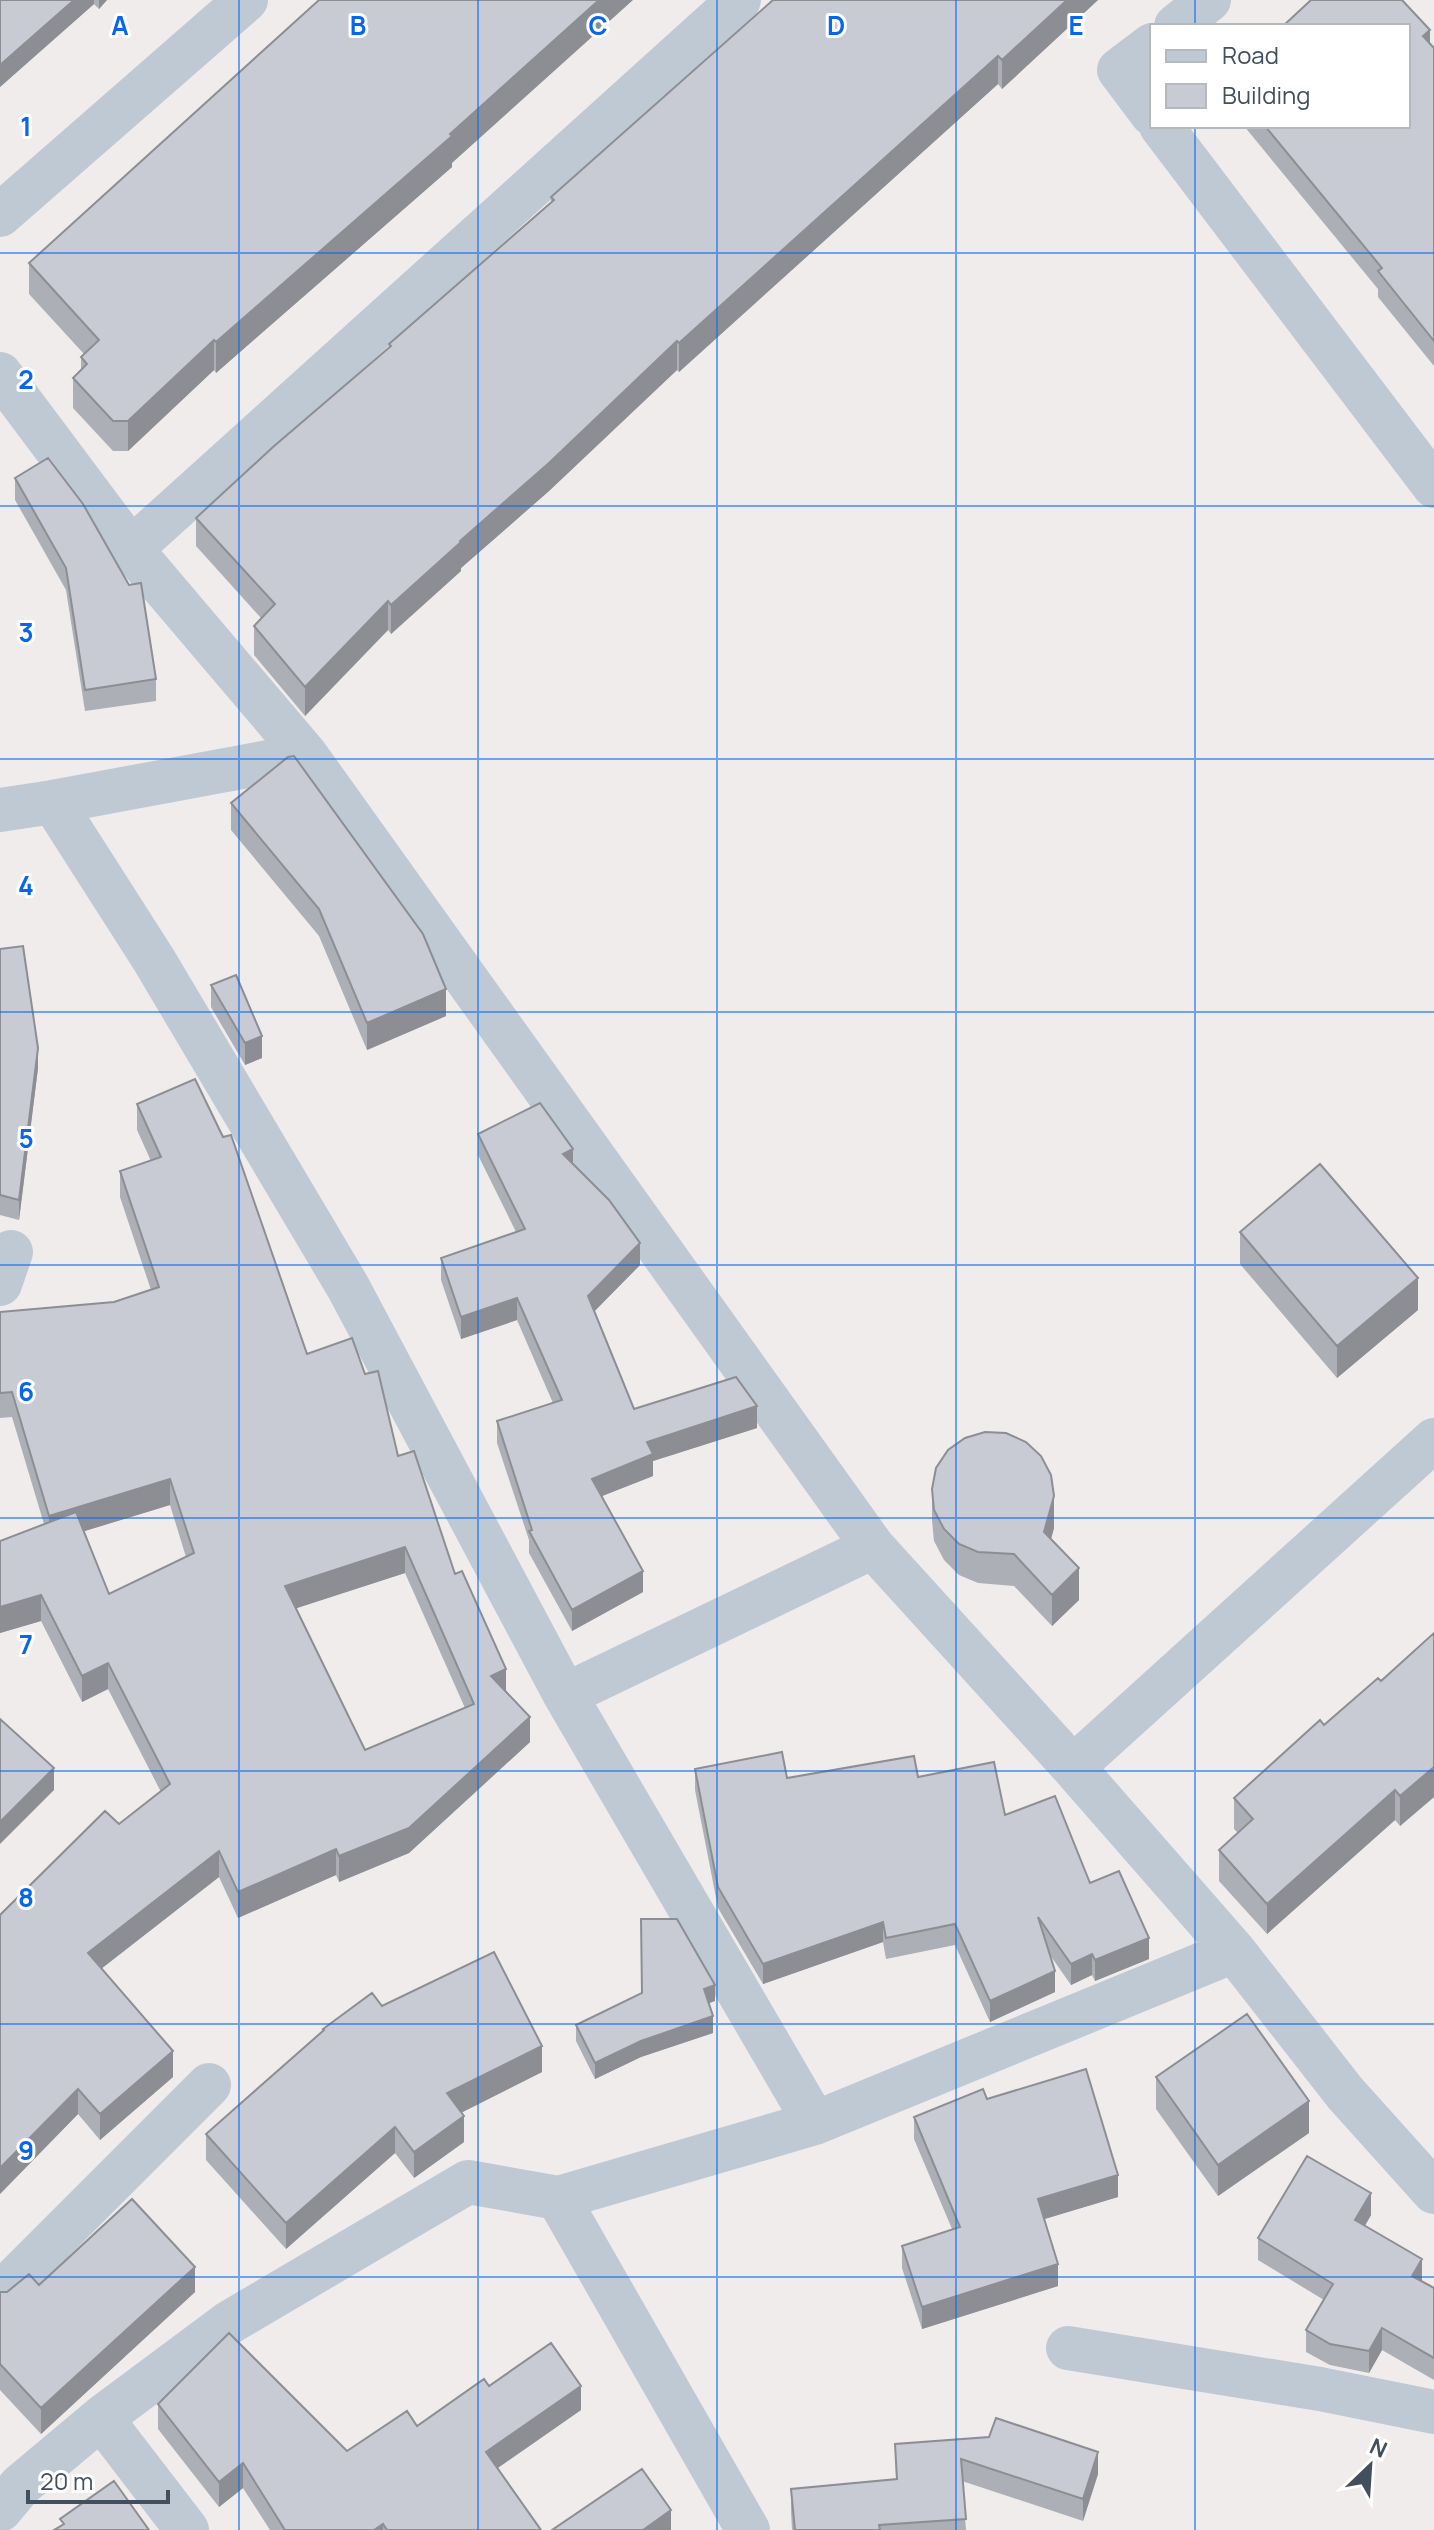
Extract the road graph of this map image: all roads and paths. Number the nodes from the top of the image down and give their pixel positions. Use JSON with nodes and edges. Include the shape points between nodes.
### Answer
{"nodes":[{"id":1,"x":246,"y":0,"type":"edge"},
{"id":2,"x":739,"y":0,"type":"edge"},
{"id":3,"x":1209,"y":0,"type":"edge"},
{"id":4,"x":1179,"y":24,"type":"edge"},
{"id":5,"x":1150,"y":47,"type":"edge"},
{"id":6,"x":1150,"y":111,"type":"edge"},
{"id":7,"x":1163,"y":128,"type":"edge"},
{"id":8,"x":0,"y":215,"type":"edge"},
{"id":9,"x":0,"y":374,"type":"edge"},
{"id":10,"x":1432,"y":478,"type":"edge"},
{"id":11,"x":131,"y":549,"type":"junction"},
{"id":12,"x":306,"y":755,"type":"junction"},
{"id":13,"x":53,"y":802,"type":"junction"},
{"id":14,"x":0,"y":810,"type":"edge"},
{"id":15,"x":1434,"y":1440,"type":"edge"},
{"id":16,"x":873,"y":1547,"type":"junction"},
{"id":17,"x":565,"y":1695,"type":"junction"},
{"id":18,"x":1073,"y":1767,"type":"junction"},
{"id":19,"x":1234,"y":1951,"type":"junction"},
{"id":20,"x":209,"y":2085,"type":"dead end"},
{"id":21,"x":815,"y":2123,"type":"junction"},
{"id":22,"x":1434,"y":2192,"type":"edge"},
{"id":23,"x":558,"y":2198,"type":"junction"},
{"id":24,"x":0,"y":2294,"type":"edge"},
{"id":25,"x":1068,"y":2348,"type":"dead end"},
{"id":26,"x":1434,"y":2412,"type":"edge"},
{"id":27,"x":101,"y":2418,"type":"junction"},
{"id":28,"x":7,"y":2486,"type":"edge"},
{"id":29,"x":187,"y":2530,"type":"edge"},
{"id":30,"x":748,"y":2530,"type":"edge"}],
"edges":[{"from":1,"to":8,"type":"street"},
{"from":2,"to":11,"type":"street"},
{"from":3,"to":4,"type":"street"},
{"from":5,"to":6,"type":"street","via":[[1119,70]]},
{"from":7,"to":10,"type":"street"},
{"from":9,"to":11,"type":"street"},
{"from":11,"to":12,"type":"street"},
{"from":12,"to":13,"type":"street"},
{"from":12,"to":16,"type":"street"},
{"from":13,"to":14,"type":"street"},
{"from":13,"to":17,"type":"street","via":[[154,960],[348,1287]]},
{"from":15,"to":18,"type":"street"},
{"from":16,"to":17,"type":"street"},
{"from":16,"to":18,"type":"street"},
{"from":17,"to":21,"type":"street"},
{"from":18,"to":19,"type":"street"},
{"from":19,"to":21,"type":"street"},
{"from":19,"to":22,"type":"street","via":[[1345,2093]]},
{"from":20,"to":24,"type":"street"},
{"from":21,"to":23,"type":"street"},
{"from":23,"to":27,"type":"street","via":[[468,2182],[230,2322]]},
{"from":23,"to":30,"type":"street"},
{"from":25,"to":26,"type":"street"},
{"from":27,"to":28,"type":"street"},
{"from":27,"to":29,"type":"street"}]}
